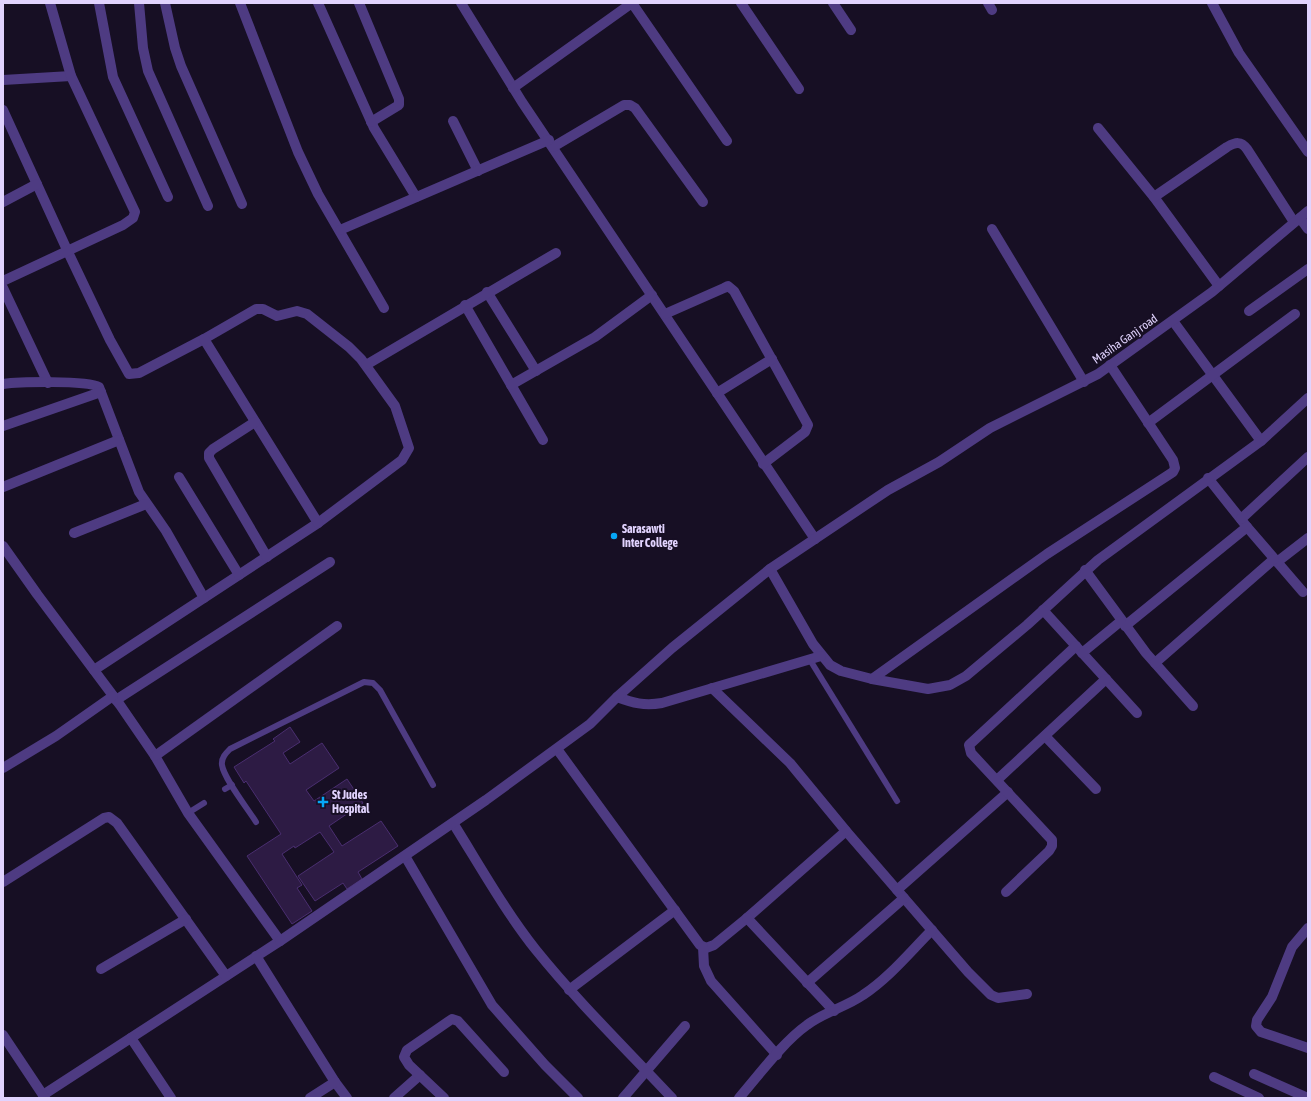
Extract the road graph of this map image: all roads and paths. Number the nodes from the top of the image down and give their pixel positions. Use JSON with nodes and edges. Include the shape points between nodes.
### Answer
{"nodes":[{"id":1,"x":50,"y":3,"type":"edge"},
{"id":2,"x":99,"y":3,"type":"edge"},
{"id":3,"x":139,"y":3,"type":"edge"},
{"id":4,"x":165,"y":3,"type":"edge"},
{"id":5,"x":240,"y":3,"type":"edge"},
{"id":6,"x":318,"y":3,"type":"edge"},
{"id":7,"x":360,"y":3,"type":"edge"},
{"id":8,"x":461,"y":3,"type":"edge"},
{"id":9,"x":741,"y":3,"type":"edge"},
{"id":10,"x":833,"y":3,"type":"edge"},
{"id":11,"x":1212,"y":3,"type":"edge"},
{"id":12,"x":851,"y":30,"type":"dead end"},
{"id":13,"x":71,"y":76,"type":"junction"},
{"id":14,"x":3,"y":80,"type":"edge"},
{"id":15,"x":513,"y":88,"type":"junction"},
{"id":16,"x":799,"y":89,"type":"dead end"},
{"id":17,"x":3,"y":110,"type":"edge"},
{"id":18,"x":453,"y":121,"type":"dead end"},
{"id":19,"x":371,"y":122,"type":"junction"},
{"id":20,"x":1098,"y":128,"type":"dead end"},
{"id":21,"x":727,"y":141,"type":"dead end"},
{"id":22,"x":551,"y":144,"type":"junction"},
{"id":23,"x":1308,"y":152,"type":"edge"},
{"id":24,"x":478,"y":170,"type":"junction"},
{"id":25,"x":37,"y":184,"type":"junction"},
{"id":26,"x":168,"y":197,"type":"dead end"},
{"id":27,"x":416,"y":197,"type":"junction"},
{"id":28,"x":1154,"y":197,"type":"junction"},
{"id":29,"x":3,"y":202,"type":"edge"},
{"id":30,"x":703,"y":202,"type":"dead end"},
{"id":31,"x":242,"y":204,"type":"dead end"},
{"id":32,"x":208,"y":206,"type":"dead end"},
{"id":33,"x":1308,"y":211,"type":"edge"},
{"id":34,"x":1297,"y":220,"type":"junction"},
{"id":35,"x":992,"y":229,"type":"dead end"},
{"id":36,"x":340,"y":230,"type":"junction"},
{"id":37,"x":1308,"y":230,"type":"edge"},
{"id":38,"x":68,"y":252,"type":"junction"},
{"id":39,"x":556,"y":253,"type":"dead end"},
{"id":40,"x":1308,"y":269,"type":"edge"},
{"id":41,"x":3,"y":281,"type":"edge"},
{"id":42,"x":1219,"y":286,"type":"junction"},
{"id":43,"x":3,"y":288,"type":"edge"},
{"id":44,"x":488,"y":292,"type":"junction"},
{"id":45,"x":652,"y":295,"type":"junction"},
{"id":46,"x":465,"y":305,"type":"junction"},
{"id":47,"x":384,"y":308,"type":"dead end"},
{"id":48,"x":1249,"y":311,"type":"dead end"},
{"id":49,"x":665,"y":314,"type":"junction"},
{"id":50,"x":1295,"y":314,"type":"dead end"},
{"id":51,"x":1173,"y":321,"type":"junction"},
{"id":52,"x":204,"y":339,"type":"junction"},
{"id":53,"x":772,"y":359,"type":"junction"},
{"id":54,"x":366,"y":365,"type":"junction"},
{"id":55,"x":1110,"y":366,"type":"junction"},
{"id":56,"x":536,"y":371,"type":"junction"},
{"id":57,"x":1213,"y":375,"type":"junction"},
{"id":58,"x":1084,"y":382,"type":"junction"},
{"id":59,"x":48,"y":383,"type":"junction"},
{"id":60,"x":3,"y":384,"type":"edge"},
{"id":61,"x":511,"y":385,"type":"junction"},
{"id":62,"x":101,"y":392,"type":"junction"},
{"id":63,"x":717,"y":393,"type":"junction"},
{"id":64,"x":1308,"y":398,"type":"edge"},
{"id":65,"x":255,"y":422,"type":"junction"},
{"id":66,"x":1148,"y":423,"type":"junction"},
{"id":67,"x":3,"y":426,"type":"edge"},
{"id":68,"x":119,"y":440,"type":"junction"},
{"id":69,"x":543,"y":440,"type":"dead end"},
{"id":70,"x":1261,"y":442,"type":"junction"},
{"id":71,"x":1308,"y":456,"type":"edge"},
{"id":72,"x":763,"y":464,"type":"junction"},
{"id":73,"x":179,"y":477,"type":"dead end"},
{"id":74,"x":1208,"y":478,"type":"junction"},
{"id":75,"x":3,"y":487,"type":"edge"},
{"id":76,"x":146,"y":504,"type":"junction"},
{"id":77,"x":318,"y":523,"type":"junction"},
{"id":78,"x":1244,"y":523,"type":"junction"},
{"id":79,"x":74,"y":534,"type":"dead end"},
{"id":80,"x":1308,"y":538,"type":"edge"},
{"id":81,"x":815,"y":539,"type":"junction"},
{"id":82,"x":3,"y":546,"type":"edge"},
{"id":83,"x":267,"y":557,"type":"junction"},
{"id":84,"x":1276,"y":560,"type":"junction"},
{"id":85,"x":330,"y":562,"type":"dead end"},
{"id":86,"x":770,"y":569,"type":"junction"},
{"id":87,"x":1085,"y":570,"type":"junction"},
{"id":88,"x":239,"y":575,"type":"junction"},
{"id":89,"x":1303,"y":592,"type":"dead end"},
{"id":90,"x":204,"y":598,"type":"junction"},
{"id":91,"x":1043,"y":610,"type":"junction"},
{"id":92,"x":1123,"y":623,"type":"junction"},
{"id":93,"x":337,"y":626,"type":"dead end"},
{"id":94,"x":1079,"y":650,"type":"junction"},
{"id":95,"x":821,"y":656,"type":"junction"},
{"id":96,"x":810,"y":660,"type":"junction"},
{"id":97,"x":1155,"y":663,"type":"junction"},
{"id":98,"x":94,"y":670,"type":"junction"},
{"id":99,"x":872,"y":679,"type":"junction"},
{"id":100,"x":1106,"y":679,"type":"junction"},
{"id":101,"x":712,"y":688,"type":"junction"},
{"id":102,"x":617,"y":697,"type":"junction"},
{"id":103,"x":114,"y":698,"type":"junction"},
{"id":104,"x":1193,"y":706,"type":"dead end"},
{"id":105,"x":1137,"y":713,"type":"dead end"},
{"id":106,"x":1046,"y":736,"type":"junction"},
{"id":107,"x":557,"y":749,"type":"junction"},
{"id":108,"x":155,"y":756,"type":"junction"},
{"id":109,"x":3,"y":768,"type":"edge"},
{"id":110,"x":997,"y":780,"type":"junction"},
{"id":111,"x":433,"y":784,"type":"dead end"},
{"id":112,"x":232,"y":785,"type":"junction"},
{"id":113,"x":225,"y":789,"type":"dead end"},
{"id":114,"x":1096,"y":789,"type":"dead end"},
{"id":115,"x":1008,"y":792,"type":"junction"},
{"id":116,"x":896,"y":801,"type":"dead end"},
{"id":117,"x":204,"y":803,"type":"dead end"},
{"id":118,"x":188,"y":813,"type":"junction"},
{"id":119,"x":256,"y":822,"type":"dead end"},
{"id":120,"x":453,"y":823,"type":"junction"},
{"id":121,"x":846,"y":831,"type":"junction"},
{"id":122,"x":405,"y":856,"type":"junction"},
{"id":123,"x":3,"y":882,"type":"edge"},
{"id":124,"x":1006,"y":892,"type":"dead end"},
{"id":125,"x":900,"y":894,"type":"junction"},
{"id":126,"x":675,"y":910,"type":"junction"},
{"id":127,"x":747,"y":918,"type":"junction"},
{"id":128,"x":186,"y":919,"type":"junction"},
{"id":129,"x":1308,"y":928,"type":"edge"},
{"id":130,"x":932,"y":930,"type":"junction"},
{"id":131,"x":280,"y":941,"type":"junction"},
{"id":132,"x":703,"y":947,"type":"junction"},
{"id":133,"x":256,"y":956,"type":"junction"},
{"id":134,"x":101,"y":969,"type":"dead end"},
{"id":135,"x":226,"y":976,"type":"junction"},
{"id":136,"x":807,"y":983,"type":"junction"},
{"id":137,"x":570,"y":990,"type":"junction"},
{"id":138,"x":1027,"y":994,"type":"dead end"},
{"id":139,"x":834,"y":1011,"type":"junction"},
{"id":140,"x":684,"y":1026,"type":"dead end"},
{"id":141,"x":3,"y":1035,"type":"edge"},
{"id":142,"x":131,"y":1038,"type":"junction"},
{"id":143,"x":1308,"y":1048,"type":"edge"},
{"id":144,"x":777,"y":1055,"type":"junction"},
{"id":145,"x":504,"y":1072,"type":"dead end"},
{"id":146,"x":647,"y":1072,"type":"junction"},
{"id":147,"x":1254,"y":1074,"type":"dead end"},
{"id":148,"x":420,"y":1075,"type":"junction"},
{"id":149,"x":1214,"y":1077,"type":"dead end"},
{"id":150,"x":335,"y":1082,"type":"junction"},
{"id":151,"x":44,"y":1096,"type":"edge"},
{"id":152,"x":171,"y":1098,"type":"edge"},
{"id":153,"x":310,"y":1098,"type":"edge"},
{"id":154,"x":348,"y":1098,"type":"edge"},
{"id":155,"x":394,"y":1098,"type":"edge"},
{"id":156,"x":444,"y":1098,"type":"edge"},
{"id":157,"x":578,"y":1098,"type":"edge"},
{"id":158,"x":623,"y":1098,"type":"edge"},
{"id":159,"x":672,"y":1098,"type":"edge"},
{"id":160,"x":739,"y":1098,"type":"edge"},
{"id":161,"x":1260,"y":1098,"type":"edge"},
{"id":162,"x":1308,"y":1098,"type":"edge"}],
"edges":[{"from":1,"to":13,"type":"street"},
{"from":2,"to":26,"type":"street","via":[[113,77]]},
{"from":3,"to":32,"type":"street","via":[[148,71]]},
{"from":4,"to":31,"type":"street","via":[[181,66]]},
{"from":5,"to":36,"type":"street","via":[[295,146],[318,194]]},
{"from":6,"to":19,"type":"street"},
{"from":7,"to":19,"type":"street","via":[[399,100],[398,105]]},
{"from":8,"to":15,"type":"street"},
{"from":9,"to":16,"type":"street"},
{"from":10,"to":12,"type":"street"},
{"from":11,"to":23,"type":"street","via":[[1239,53]]},
{"from":13,"to":14,"type":"street"},
{"from":13,"to":38,"type":"street","via":[[135,212],[133,218],[123,225]]},
{"from":15,"to":21,"type":"street","via":[[632,3]]},
{"from":15,"to":22,"type":"street"},
{"from":17,"to":25,"type":"street"},
{"from":18,"to":24,"type":"street"},
{"from":19,"to":27,"type":"street"},
{"from":20,"to":28,"type":"street"},
{"from":22,"to":24,"type":"street"},
{"from":22,"to":30,"type":"street","via":[[630,104]]},
{"from":22,"to":45,"type":"street"},
{"from":24,"to":27,"type":"street"},
{"from":25,"to":29,"type":"street"},
{"from":25,"to":38,"type":"street"},
{"from":27,"to":36,"type":"street"},
{"from":28,"to":34,"type":"street","via":[[1237,142],[1248,149]]},
{"from":28,"to":42,"type":"street"},
{"from":33,"to":34,"type":"street","name":"Masiha Ganj road"},
{"from":34,"to":37,"type":"street"},
{"from":34,"to":42,"type":"street","name":"Masiha Ganj road"},
{"from":35,"to":58,"type":"street"},
{"from":36,"to":47,"type":"street"},
{"from":38,"to":41,"type":"street"},
{"from":38,"to":52,"type":"street","via":[[129,374],[139,374]]},
{"from":39,"to":44,"type":"street"},
{"from":40,"to":48,"type":"street"},
{"from":42,"to":51,"type":"street","name":"Masiha Ganj road"},
{"from":43,"to":59,"type":"street"},
{"from":44,"to":46,"type":"street"},
{"from":44,"to":56,"type":"street"},
{"from":45,"to":49,"type":"street"},
{"from":45,"to":56,"type":"street","via":[[595,337]]},
{"from":46,"to":54,"type":"street"},
{"from":46,"to":61,"type":"street"},
{"from":49,"to":53,"type":"street","via":[[728,286],[734,291]]},
{"from":49,"to":63,"type":"street"},
{"from":50,"to":57,"type":"street"},
{"from":51,"to":55,"type":"street","name":"Masiha Ganj road"},
{"from":51,"to":57,"type":"street"},
{"from":52,"to":54,"type":"street","via":[[256,309],[263,309],[277,316],[300,311],[349,347]]},
{"from":52,"to":65,"type":"street"},
{"from":53,"to":63,"type":"street"},
{"from":53,"to":72,"type":"street","via":[[808,425],[805,432]]},
{"from":54,"to":77,"type":"street","via":[[395,406],[409,448],[402,460]]},
{"from":55,"to":58,"type":"street","name":"Masiha Ganj road"},
{"from":55,"to":66,"type":"street"},
{"from":56,"to":61,"type":"street"},
{"from":57,"to":66,"type":"street"},
{"from":57,"to":70,"type":"street"},
{"from":58,"to":81,"type":"street","name":"Masiha Ganj road","via":[[990,428],[939,462],[888,490]]},
{"from":59,"to":60,"type":"street"},
{"from":59,"to":62,"type":"street","via":[[92,384],[99,387]]},
{"from":61,"to":69,"type":"street"},
{"from":62,"to":67,"type":"street"},
{"from":62,"to":68,"type":"street"},
{"from":63,"to":72,"type":"street"},
{"from":64,"to":70,"type":"street"},
{"from":65,"to":77,"type":"street"},
{"from":65,"to":83,"type":"street","via":[[209,452],[209,458]]},
{"from":66,"to":99,"type":"street","via":[[1173,460],[1173,472],[1046,554]]},
{"from":68,"to":75,"type":"street"},
{"from":68,"to":76,"type":"street","via":[[134,482]]},
{"from":70,"to":74,"type":"street"},
{"from":71,"to":78,"type":"street"},
{"from":72,"to":81,"type":"street"},
{"from":73,"to":88,"type":"street"},
{"from":74,"to":78,"type":"street"},
{"from":74,"to":87,"type":"street"},
{"from":76,"to":79,"type":"street"},
{"from":76,"to":90,"type":"street","via":[[166,531]]},
{"from":77,"to":83,"type":"street"},
{"from":78,"to":84,"type":"street"},
{"from":78,"to":92,"type":"street"},
{"from":80,"to":84,"type":"street"},
{"from":81,"to":86,"type":"street","name":"Masiha Ganj road"},
{"from":82,"to":98,"type":"street"},
{"from":83,"to":88,"type":"street"},
{"from":84,"to":89,"type":"street"},
{"from":84,"to":97,"type":"street"},
{"from":85,"to":103,"type":"street"},
{"from":86,"to":95,"type":"street"},
{"from":86,"to":102,"type":"street","name":"Masiha Ganj road","via":[[672,648]]},
{"from":87,"to":91,"type":"street"},
{"from":87,"to":92,"type":"street"},
{"from":88,"to":90,"type":"street"},
{"from":90,"to":98,"type":"street"},
{"from":91,"to":94,"type":"street"},
{"from":91,"to":99,"type":"street","via":[[966,676],[950,685],[928,689]]},
{"from":92,"to":94,"type":"street"},
{"from":92,"to":97,"type":"street"},
{"from":93,"to":108,"type":"street"},
{"from":94,"to":100,"type":"street"},
{"from":94,"to":110,"type":"street","via":[[969,745],[969,750]]},
{"from":95,"to":96,"type":"street"},
{"from":95,"to":99,"type":"street","via":[[841,671]]},
{"from":96,"to":101,"type":"street"},
{"from":96,"to":116,"type":"lane"},
{"from":97,"to":104,"type":"street"},
{"from":98,"to":103,"type":"street"},
{"from":100,"to":105,"type":"street"},
{"from":100,"to":106,"type":"street"},
{"from":101,"to":102,"type":"street","via":[[647,706]]},
{"from":101,"to":121,"type":"street","via":[[790,764]]},
{"from":102,"to":107,"type":"street","name":"Masiha Ganj road","via":[[590,724]]},
{"from":103,"to":108,"type":"street"},
{"from":103,"to":109,"type":"street"},
{"from":106,"to":110,"type":"street"},
{"from":106,"to":114,"type":"street"},
{"from":107,"to":120,"type":"street","name":"Masiha Ganj road"},
{"from":107,"to":126,"type":"street"},
{"from":108,"to":118,"type":"street"},
{"from":110,"to":115,"type":"street"},
{"from":111,"to":112,"type":"lane","via":[[377,685],[364,682],[230,749],[222,765]]},
{"from":112,"to":113,"type":"lane"},
{"from":112,"to":119,"type":"lane"},
{"from":115,"to":124,"type":"street","via":[[1048,834],[1052,846]]},
{"from":115,"to":125,"type":"street"},
{"from":117,"to":118,"type":"lane"},
{"from":118,"to":131,"type":"street"},
{"from":120,"to":122,"type":"street","name":"Masiha Ganj road"},
{"from":120,"to":137,"type":"street","via":[[516,923]]},
{"from":121,"to":125,"type":"street"},
{"from":121,"to":127,"type":"street"},
{"from":122,"to":131,"type":"street","name":"Masiha Ganj road"},
{"from":122,"to":157,"type":"street","via":[[492,1004],[540,1060]]},
{"from":123,"to":128,"type":"street","via":[[109,817],[117,823]]},
{"from":125,"to":130,"type":"street"},
{"from":125,"to":136,"type":"street"},
{"from":126,"to":132,"type":"street"},
{"from":126,"to":137,"type":"street"},
{"from":127,"to":132,"type":"street","via":[[710,948]]},
{"from":127,"to":136,"type":"street"},
{"from":128,"to":134,"type":"street"},
{"from":128,"to":135,"type":"street"},
{"from":129,"to":143,"type":"street","via":[[1292,947],[1277,987],[1256,1026],[1261,1032]]},
{"from":130,"to":138,"type":"street","via":[[991,995],[998,998]]},
{"from":130,"to":139,"type":"street","via":[[879,984]]},
{"from":131,"to":133,"type":"street","name":"Masiha Ganj road"},
{"from":132,"to":144,"type":"street","via":[[704,966],[711,981]]},
{"from":133,"to":135,"type":"street","name":"Masiha Ganj road"},
{"from":133,"to":150,"type":"street"},
{"from":135,"to":142,"type":"street","name":"Masiha Ganj road"},
{"from":136,"to":139,"type":"street"},
{"from":137,"to":146,"type":"street"},
{"from":139,"to":144,"type":"street","via":[[806,1025]]},
{"from":140,"to":146,"type":"street"},
{"from":141,"to":151,"type":"street"},
{"from":142,"to":151,"type":"street","name":"Masiha Ganj road"},
{"from":142,"to":152,"type":"street"},
{"from":144,"to":160,"type":"street"},
{"from":145,"to":148,"type":"street","via":[[458,1021],[452,1019],[404,1054],[406,1061]]},
{"from":146,"to":158,"type":"street"},
{"from":146,"to":159,"type":"street"},
{"from":147,"to":162,"type":"street"},
{"from":148,"to":155,"type":"street"},
{"from":148,"to":156,"type":"street"},
{"from":149,"to":161,"type":"street"},
{"from":150,"to":153,"type":"street"},
{"from":150,"to":154,"type":"street"}]}
